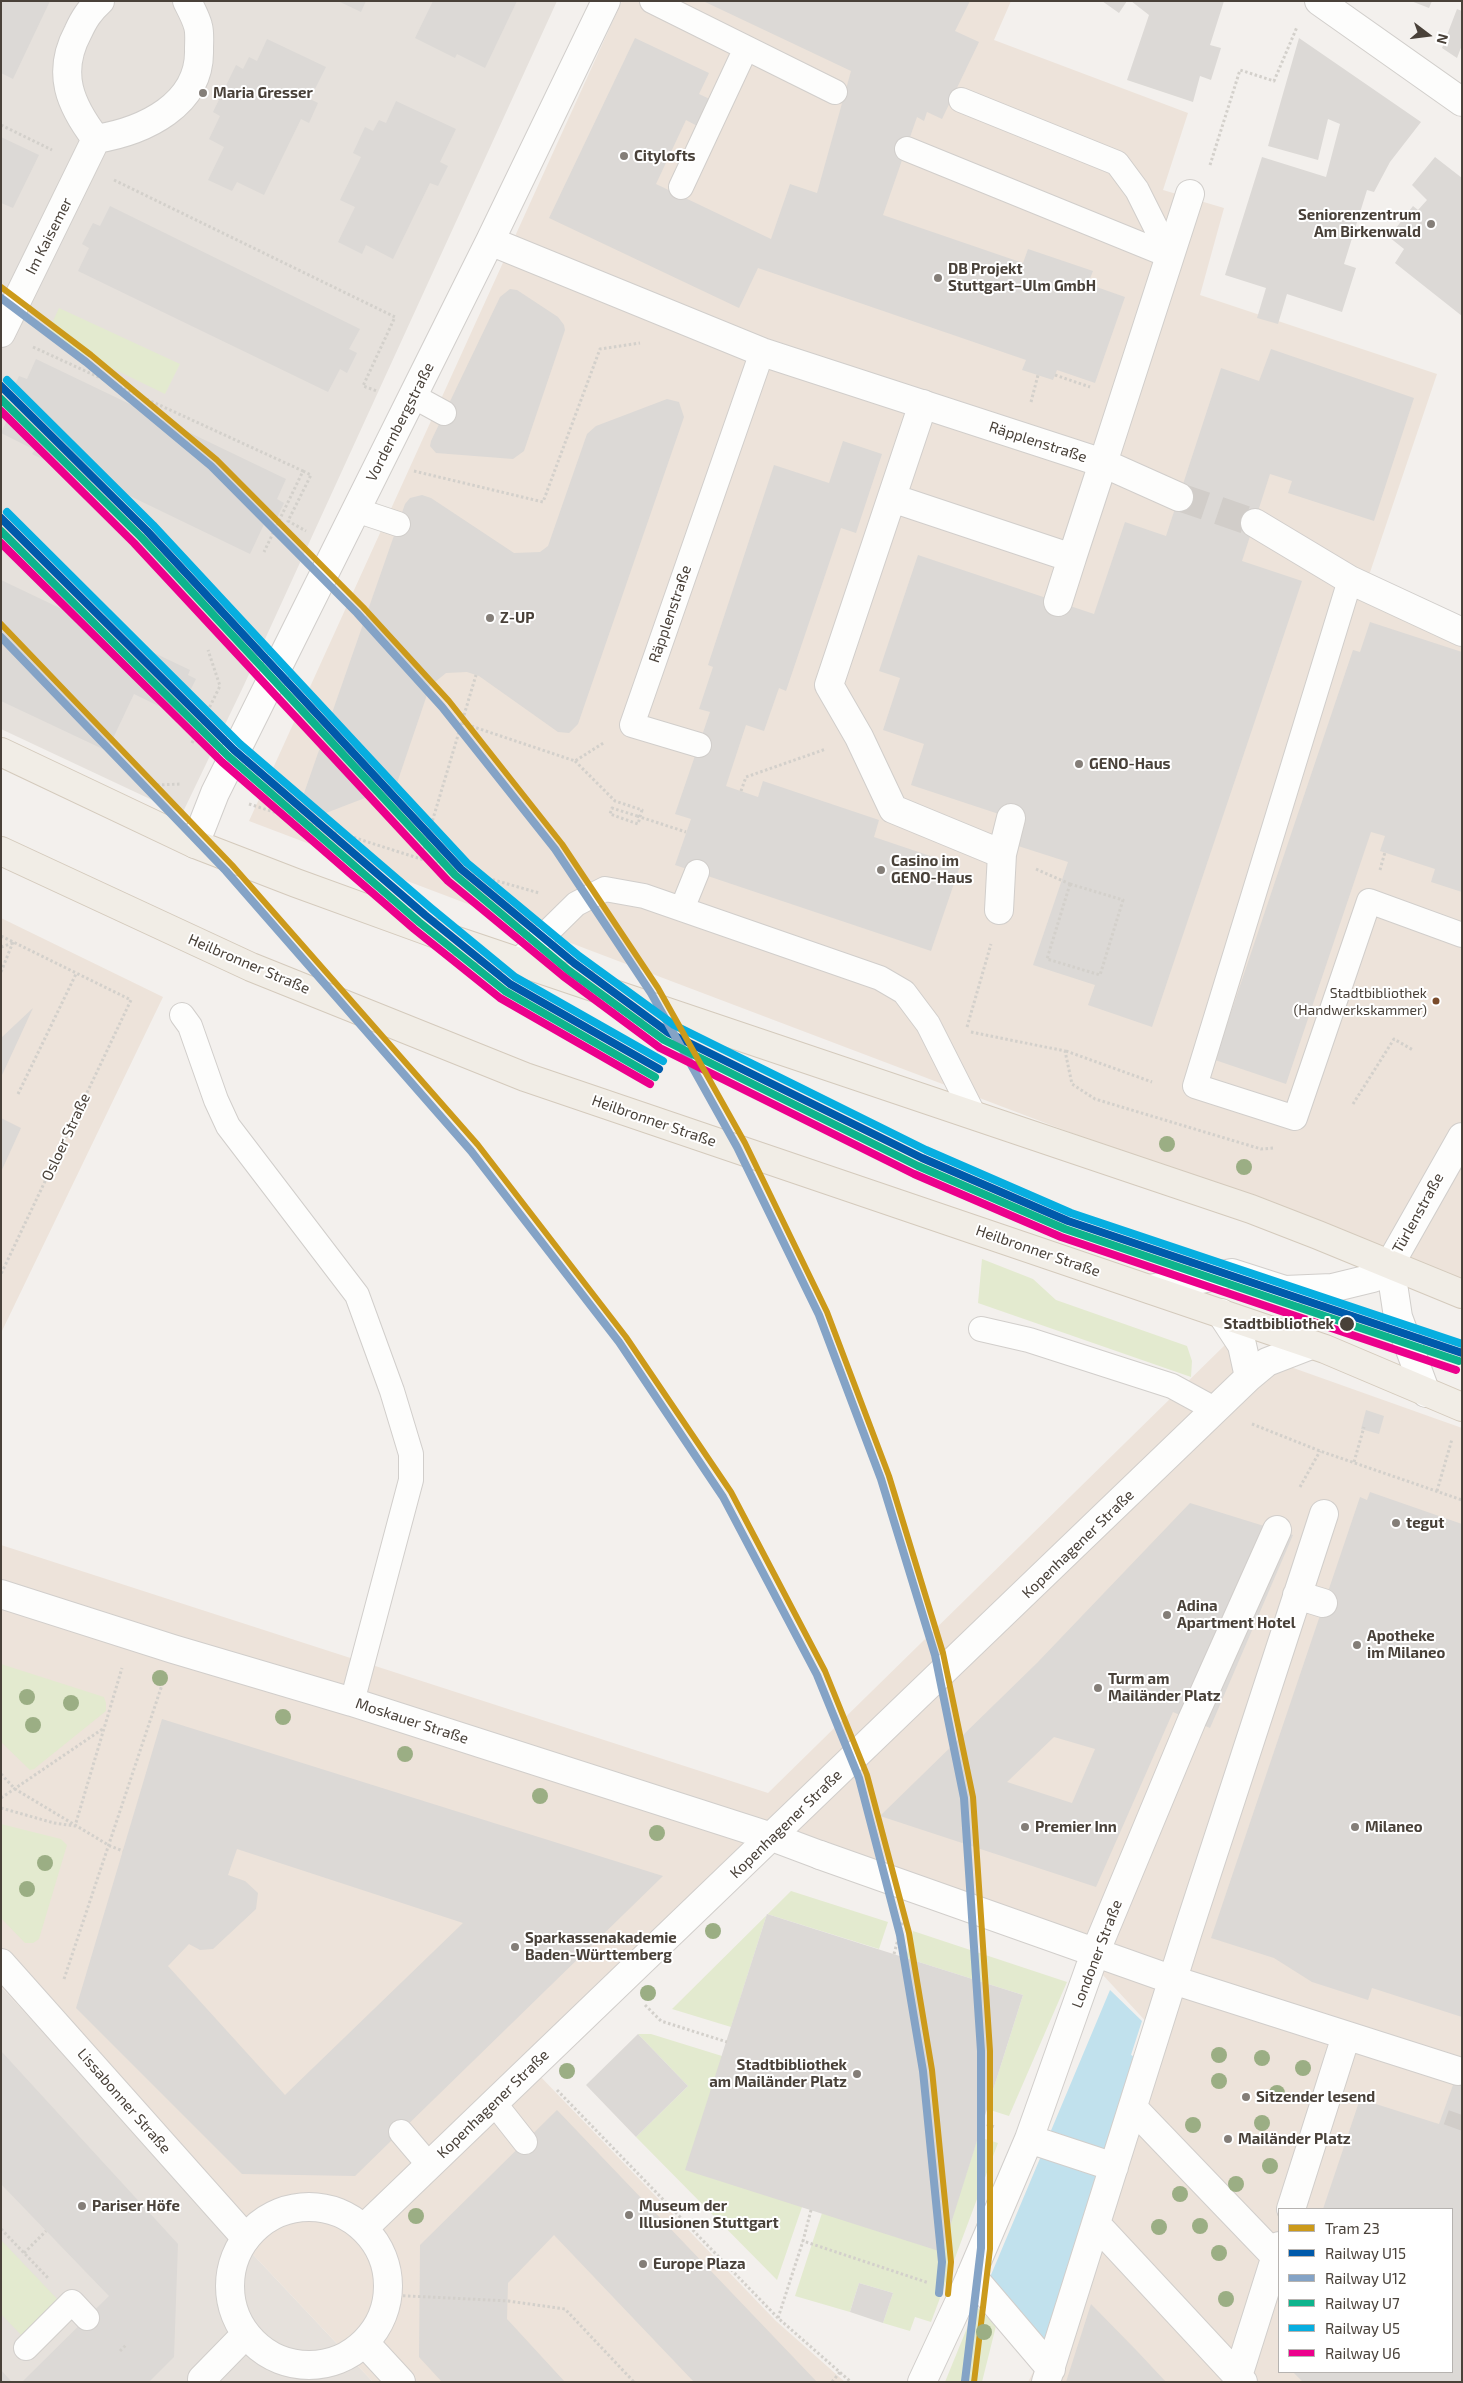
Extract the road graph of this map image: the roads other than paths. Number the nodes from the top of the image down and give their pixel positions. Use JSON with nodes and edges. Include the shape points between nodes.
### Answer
{"nodes":[{"id":1,"x":100,"y":1,"type":"edge"},
{"id":2,"x":188,"y":1,"type":"edge"},
{"id":3,"x":606,"y":1,"type":"edge"},
{"id":4,"x":652,"y":1,"type":"edge"},
{"id":5,"x":1310,"y":10,"type":"edge"},
{"id":6,"x":746,"y":48,"type":"junction"},
{"id":7,"x":835,"y":92,"type":"dead end"},
{"id":8,"x":961,"y":100,"type":"dead end"},
{"id":9,"x":1462,"y":102,"type":"edge"},
{"id":10,"x":96,"y":139,"type":"junction"},
{"id":11,"x":907,"y":149,"type":"dead end"},
{"id":12,"x":681,"y":187,"type":"dead end"},
{"id":13,"x":1190,"y":194,"type":"dead end"},
{"id":14,"x":490,"y":241,"type":"junction"},
{"id":15,"x":1170,"y":256,"type":"junction"},
{"id":16,"x":1,"y":333,"type":"edge"},
{"id":17,"x":762,"y":352,"type":"junction"},
{"id":18,"x":413,"y":396,"type":"junction"},
{"id":19,"x":923,"y":404,"type":"junction"},
{"id":20,"x":444,"y":413,"type":"dead end"},
{"id":21,"x":1103,"y":463,"type":"junction"},
{"id":22,"x":1179,"y":497,"type":"tunnel mouth"},
{"id":23,"x":892,"y":498,"type":"junction"},
{"id":24,"x":356,"y":510,"type":"junction"},
{"id":25,"x":1254,"y":523,"type":"tunnel mouth"},
{"id":26,"x":398,"y":524,"type":"dead end"},
{"id":27,"x":1072,"y":558,"type":"junction"},
{"id":28,"x":1350,"y":580,"type":"junction"},
{"id":29,"x":1058,"y":602,"type":"dead end"},
{"id":30,"x":1462,"y":632,"type":"edge"},
{"id":31,"x":699,"y":745,"type":"dead end"},
{"id":32,"x":1,"y":752,"type":"edge"},
{"id":33,"x":1011,"y":818,"type":"dead end"},
{"id":34,"x":195,"y":844,"type":"junction"},
{"id":35,"x":1,"y":851,"type":"edge"},
{"id":36,"x":1002,"y":854,"type":"junction"},
{"id":37,"x":697,"y":872,"type":"dead end"},
{"id":38,"x":682,"y":909,"type":"junction"},
{"id":39,"x":999,"y":910,"type":"road end"},
{"id":40,"x":1462,"y":935,"type":"edge"},
{"id":41,"x":517,"y":962,"type":"junction"},
{"id":42,"x":182,"y":1015,"type":"dead end"},
{"id":43,"x":975,"y":1117,"type":"junction"},
{"id":44,"x":1462,"y":1137,"type":"edge"},
{"id":45,"x":1390,"y":1264,"type":"junction"},
{"id":46,"x":1150,"y":1289,"type":"junction"},
{"id":47,"x":1462,"y":1294,"type":"edge"},
{"id":48,"x":1221,"y":1313,"type":"junction"},
{"id":49,"x":981,"y":1329,"type":"dead end"},
{"id":50,"x":1311,"y":1345,"type":"junction"},
{"id":51,"x":1249,"y":1377,"type":"junction"},
{"id":52,"x":1426,"y":1393,"type":"junction"},
{"id":53,"x":1462,"y":1407,"type":"edge"},
{"id":54,"x":1216,"y":1410,"type":"junction"},
{"id":55,"x":1324,"y":1514,"type":"dead end"},
{"id":56,"x":1278,"y":1530,"type":"dead end"},
{"id":57,"x":1,"y":1594,"type":"edge"},
{"id":58,"x":1297,"y":1596,"type":"junction"},
{"id":59,"x":1323,"y":1603,"type":"dead end"},
{"id":60,"x":352,"y":1702,"type":"junction"},
{"id":61,"x":772,"y":1837,"type":"junction"},
{"id":62,"x":1095,"y":1953,"type":"junction"},
{"id":63,"x":1,"y":1963,"type":"edge"},
{"id":64,"x":1173,"y":1980,"type":"junction"},
{"id":65,"x":1346,"y":2036,"type":"junction"},
{"id":66,"x":1458,"y":2071,"type":"dead end"},
{"id":67,"x":494,"y":2104,"type":"junction"},
{"id":68,"x":1133,"y":2108,"type":"junction"},
{"id":69,"x":401,"y":2132,"type":"dead end"},
{"id":70,"x":1029,"y":2139,"type":"junction"},
{"id":71,"x":525,"y":2142,"type":"dead end"},
{"id":72,"x":429,"y":2165,"type":"junction"},
{"id":73,"x":1114,"y":2167,"type":"junction"},
{"id":74,"x":1291,"y":2208,"type":"edge"},
{"id":75,"x":1096,"y":2224,"type":"junction"},
{"id":76,"x":364,"y":2228,"type":"junction"},
{"id":77,"x":246,"y":2238,"type":"junction"},
{"id":78,"x":1278,"y":2254,"type":"edge"},
{"id":79,"x":967,"y":2284,"type":"junction"},
{"id":80,"x":80,"y":2310,"type":"road end"},
{"id":81,"x":246,"y":2334,"type":"junction"},
{"id":82,"x":365,"y":2343,"type":"junction"},
{"id":83,"x":26,"y":2348,"type":"dead end"},
{"id":84,"x":1049,"y":2375,"type":"edge"},
{"id":85,"x":1240,"y":2379,"type":"edge"},
{"id":86,"x":200,"y":2380,"type":"edge"},
{"id":87,"x":401,"y":2382,"type":"edge"},
{"id":88,"x":922,"y":2382,"type":"edge"}],
"edges":[{"from":1,"to":10,"type":"street","via":[[88,12],[74,39],[66,66],[69,92],[82,120]]},
{"from":2,"to":10,"type":"street","via":[[199,27],[200,63],[190,89],[172,109],[151,122],[122,135]]},
{"from":3,"to":14,"type":"street","name":"Vordernbergstraße"},
{"from":4,"to":6,"type":"lane"},
{"from":5,"to":9,"type":"street"},
{"from":6,"to":7,"type":"lane"},
{"from":6,"to":12,"type":"lane"},
{"from":8,"to":15,"type":"lane","via":[[1117,163],[1137,190]]},
{"from":10,"to":16,"type":"street","name":"Im Kaisemer"},
{"from":11,"to":15,"type":"lane"},
{"from":13,"to":15,"type":"street","name":"Räpplenstraße"},
{"from":14,"to":17,"type":"street","name":"Räpplenstraße"},
{"from":14,"to":18,"type":"street","name":"Vordernbergstraße"},
{"from":15,"to":21,"type":"street","name":"Räpplenstraße"},
{"from":17,"to":19,"type":"street","name":"Räpplenstraße"},
{"from":17,"to":31,"type":"lane","name":"Räpplenstraße","via":[[632,724]]},
{"from":18,"to":20,"type":"lane"},
{"from":18,"to":24,"type":"street","name":"Vordernbergstraße"},
{"from":19,"to":21,"type":"street","name":"Räpplenstraße"},
{"from":19,"to":23,"type":"street"},
{"from":21,"to":22,"type":"street"},
{"from":21,"to":27,"type":"street"},
{"from":23,"to":27,"type":"street"},
{"from":23,"to":36,"type":"street","via":[[829,684],[894,809]]},
{"from":24,"to":26,"type":"lane"},
{"from":24,"to":34,"type":"street","name":"Vordernbergstraße","via":[[215,792]]},
{"from":25,"to":28,"type":"street"},
{"from":27,"to":29,"type":"street"},
{"from":28,"to":30,"type":"street"},
{"from":28,"to":40,"type":"lane","via":[[1195,1086],[1295,1118],[1369,902]]},
{"from":32,"to":34,"type":"main road"},
{"from":33,"to":36,"type":"street"},
{"from":34,"to":41,"type":"main road"},
{"from":35,"to":46,"type":"main road","name":"Heilbronner Straße","via":[[252,967],[525,1077]]},
{"from":36,"to":39,"type":"street"},
{"from":37,"to":38,"type":"lane"},
{"from":38,"to":41,"type":"lane","via":[[644,896],[605,889],[576,904]]},
{"from":38,"to":43,"type":"lane","via":[[880,978],[904,992],[928,1024]]},
{"from":41,"to":43,"type":"main road"},
{"from":42,"to":60,"type":"lane","via":[[190,1026],[228,1126],[357,1295],[411,1454],[411,1480]]},
{"from":43,"to":45,"type":"main road","via":[[1251,1209]]},
{"from":44,"to":45,"type":"street","name":"Türlenstraße"},
{"from":45,"to":46,"type":"street","via":[[1373,1278],[1332,1288],[1285,1290],[1232,1274]]},
{"from":45,"to":47,"type":"main road"},
{"from":45,"to":52,"type":"street","via":[[1398,1317]]},
{"from":46,"to":48,"type":"main road","name":"Heilbronner Straße"},
{"from":48,"to":50,"type":"main road","name":"Heilbronner Straße"},
{"from":48,"to":51,"type":"street","via":[[1242,1346]]},
{"from":49,"to":54,"type":"lane","via":[[1029,1340],[1172,1386]]},
{"from":50,"to":51,"type":"street","name":"Kopenhagener Straße","via":[[1267,1362]]},
{"from":50,"to":52,"type":"main road","name":"Heilbronner Straße"},
{"from":51,"to":54,"type":"street","name":"Kopenhagener Straße"},
{"from":52,"to":53,"type":"main road","name":"Heilbronner Straße"},
{"from":54,"to":61,"type":"street","name":"Kopenhagener Straße"},
{"from":55,"to":58,"type":"street"},
{"from":56,"to":62,"type":"street","name":"Londoner Straße","via":[[1192,1720]]},
{"from":57,"to":60,"type":"street","name":"Moskauer Straße"},
{"from":58,"to":59,"type":"street"},
{"from":58,"to":64,"type":"street"},
{"from":60,"to":61,"type":"street","name":"Moskauer Straße"},
{"from":61,"to":62,"type":"street","name":"Moskauer Straße"},
{"from":61,"to":67,"type":"street","name":"Kopenhagener Straße"},
{"from":62,"to":64,"type":"street"},
{"from":62,"to":70,"type":"street","name":"Londoner Straße"},
{"from":63,"to":77,"type":"street","name":"Lissabonner Straße"},
{"from":64,"to":65,"type":"street"},
{"from":64,"to":68,"type":"street"},
{"from":65,"to":66,"type":"street"},
{"from":65,"to":74,"type":"street"},
{"from":67,"to":71,"type":"lane"},
{"from":67,"to":72,"type":"street","name":"Kopenhagener Straße"},
{"from":68,"to":73,"type":"street"},
{"from":68,"to":78,"type":"street"},
{"from":69,"to":72,"type":"lane"},
{"from":70,"to":73,"type":"street"},
{"from":70,"to":79,"type":"street","name":"Londoner Straße"},
{"from":72,"to":76,"type":"street","name":"Kopenhagener Straße"},
{"from":73,"to":75,"type":"street"},
{"from":75,"to":84,"type":"street"},
{"from":75,"to":85,"type":"street"},
{"from":76,"to":77,"type":"street","via":[[341,2212],[321,2207],[299,2207],[278,2212],[260,2223]]},
{"from":76,"to":82,"type":"street","via":[[377,2244],[387,2268],[388,2295],[381,2321]]},
{"from":77,"to":81,"type":"street","via":[[234,2261],[230,2286],[234,2312]]},
{"from":78,"to":85,"type":"street"},
{"from":79,"to":84,"type":"street"},
{"from":79,"to":88,"type":"street","name":"Londoner Straße"},
{"from":80,"to":83,"type":"lane"},
{"from":81,"to":82,"type":"street","via":[[266,2352],[291,2363],[318,2365],[343,2358]]},
{"from":81,"to":86,"type":"street"},
{"from":82,"to":87,"type":"street"}]}
